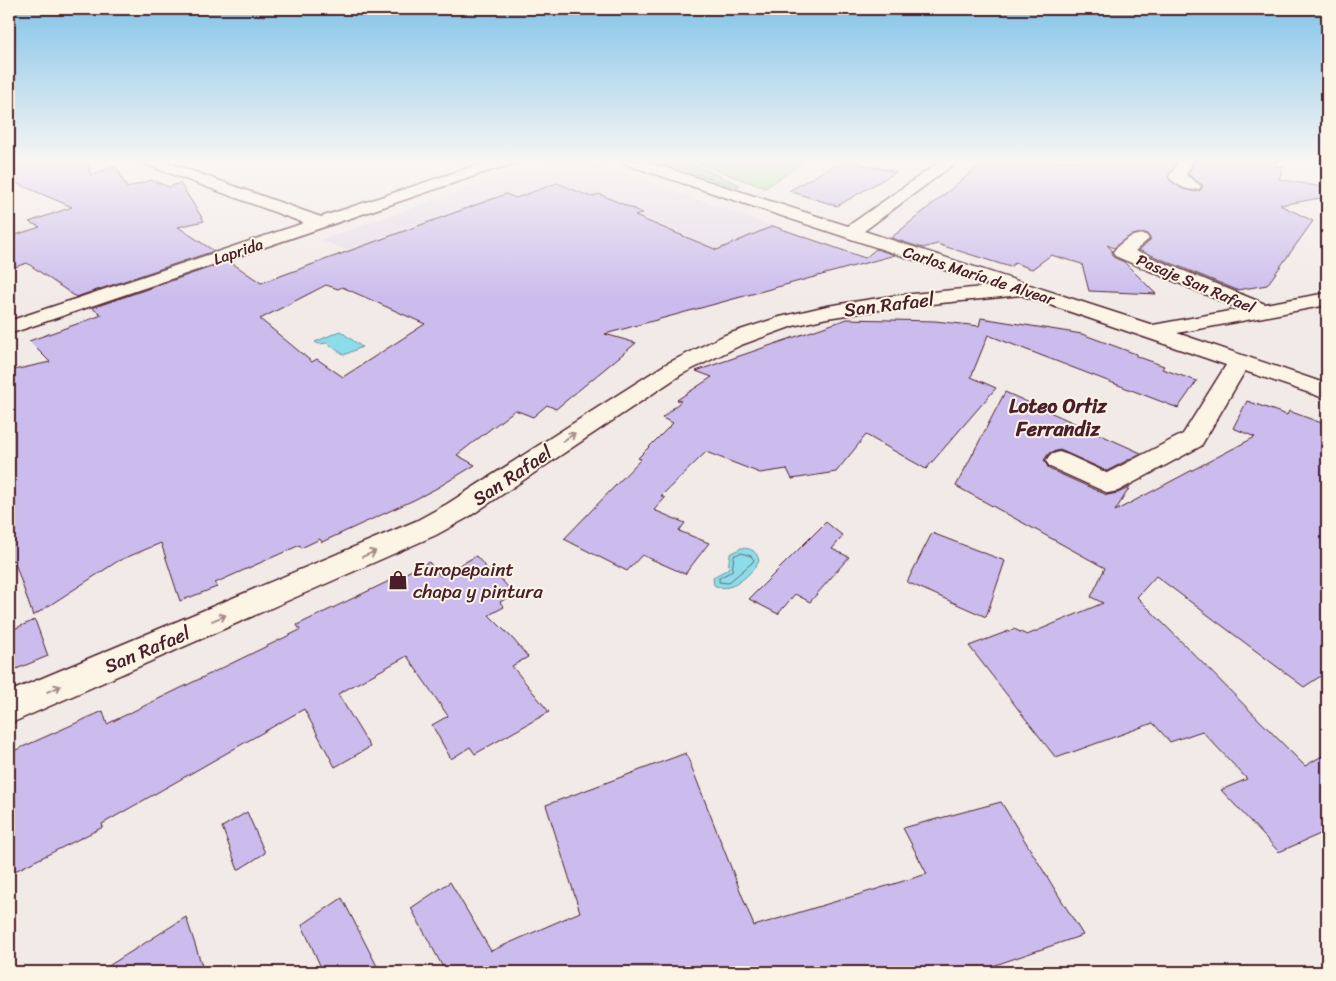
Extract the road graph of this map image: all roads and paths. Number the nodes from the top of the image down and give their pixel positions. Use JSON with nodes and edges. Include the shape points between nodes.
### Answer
{"nodes":[{"id":1,"x":276,"y":207,"type":"edge"},
{"id":2,"x":369,"y":207,"type":"edge"},
{"id":3,"x":770,"y":207,"type":"edge"},
{"id":4,"x":887,"y":207,"type":"edge"},
{"id":5,"x":321,"y":223,"type":"junction"},
{"id":6,"x":850,"y":233,"type":"junction"},
{"id":7,"x":1140,"y":239,"type":"dead end"},
{"id":8,"x":1023,"y":289,"type":"junction"},
{"id":9,"x":1327,"y":299,"type":"edge"},
{"id":10,"x":1262,"y":311,"type":"junction"},
{"id":11,"x":9,"y":328,"type":"edge"},
{"id":12,"x":1151,"y":331,"type":"junction"},
{"id":13,"x":1239,"y":362,"type":"junction"},
{"id":14,"x":1327,"y":392,"type":"edge"},
{"id":15,"x":1058,"y":462,"type":"dead end"},
{"id":16,"x":9,"y":708,"type":"edge"}],
"edges":[{"from":1,"to":5,"type":"street"},
{"from":2,"to":5,"type":"street","name":"Laprida"},
{"from":3,"to":6,"type":"street","name":"Carlos María de Alvear"},
{"from":4,"to":6,"type":"street"},
{"from":5,"to":11,"type":"street","name":"Laprida"},
{"from":6,"to":8,"type":"street","name":"Carlos María de Alvear"},
{"from":7,"to":10,"type":"street","name":"Pasaje San Rafael","via":[[1122,252]]},
{"from":8,"to":12,"type":"street","name":"Carlos María de Alvear"},
{"from":16,"to":8,"type":"street","name":"San Rafael","one_way":true,"via":[[426,528],[674,370],[733,340],[787,320],[827,312]]},
{"from":9,"to":10,"type":"street"},
{"from":10,"to":12,"type":"street"},
{"from":12,"to":13,"type":"street","name":"Carlos María de Alvear"},
{"from":13,"to":14,"type":"street","name":"Carlos María de Alvear"},
{"from":13,"to":15,"type":"street","via":[[1192,440],[1108,484]]}]}
